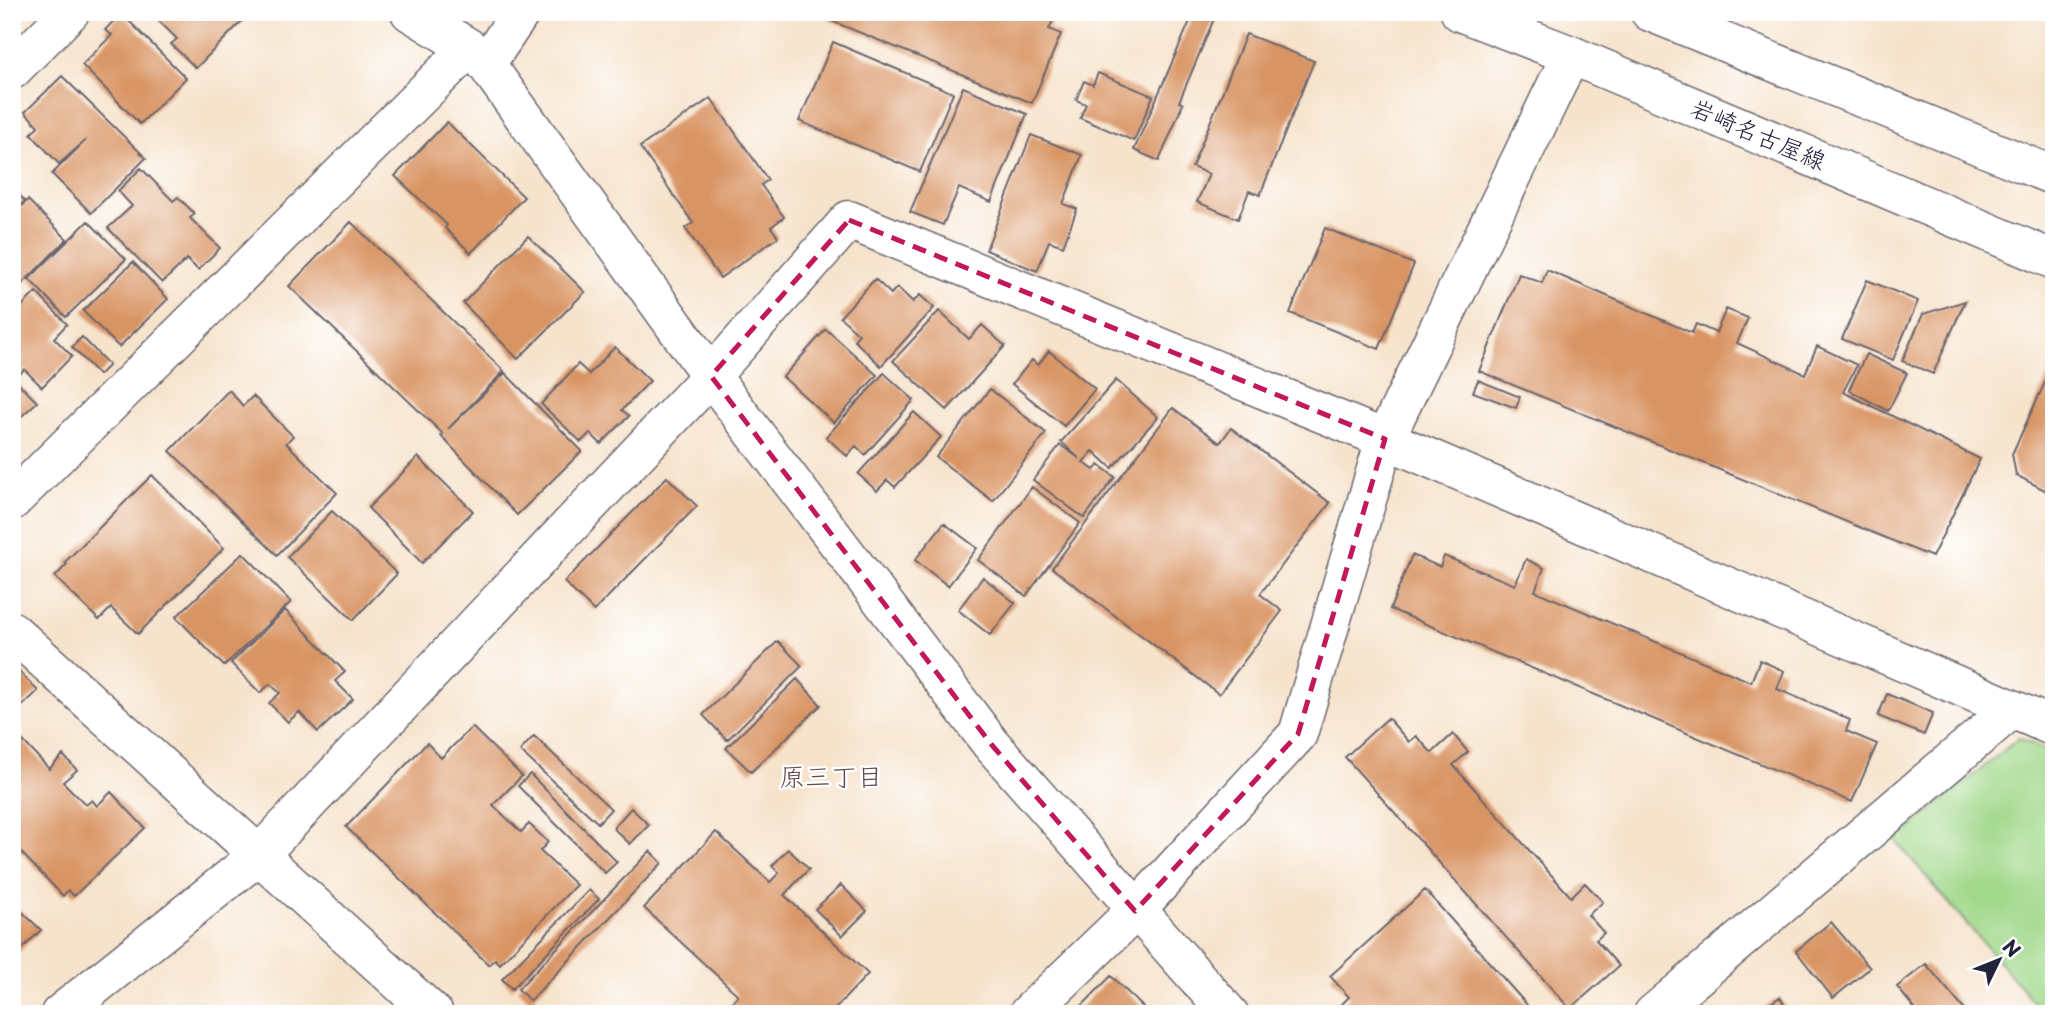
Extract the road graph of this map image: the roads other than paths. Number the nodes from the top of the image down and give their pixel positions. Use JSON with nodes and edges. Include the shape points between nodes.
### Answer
{"nodes":[{"id":1,"x":70,"y":12,"type":"edge"},
{"id":2,"x":410,"y":12,"type":"edge"},
{"id":3,"x":521,"y":12,"type":"edge"},
{"id":4,"x":1460,"y":12,"type":"edge"},
{"id":5,"x":1650,"y":12,"type":"edge"},
{"id":6,"x":1571,"y":55,"type":"junction"},
{"id":7,"x":477,"y":56,"type":"junction"},
{"id":8,"x":12,"y":70,"type":"edge"},
{"id":9,"x":2054,"y":176,"type":"edge"},
{"id":10,"x":2054,"y":260,"type":"edge"},
{"id":11,"x":711,"y":376,"type":"junction"},
{"id":12,"x":1385,"y":439,"type":"junction"},
{"id":13,"x":12,"y":501,"type":"edge"},
{"id":14,"x":12,"y":631,"type":"edge"},
{"id":15,"x":2012,"y":709,"type":"junction"},
{"id":16,"x":2054,"y":727,"type":"edge"},
{"id":17,"x":259,"y":855,"type":"junction"},
{"id":18,"x":1135,"y":911,"type":"junction"},
{"id":19,"x":60,"y":1014,"type":"edge"},
{"id":20,"x":434,"y":1014,"type":"edge"},
{"id":21,"x":1028,"y":1014,"type":"edge"},
{"id":22,"x":1229,"y":1014,"type":"edge"},
{"id":23,"x":1653,"y":1014,"type":"edge"}],
"edges":[{"from":1,"to":8,"type":"street"},
{"from":2,"to":7,"type":"street"},
{"from":3,"to":7,"type":"street"},
{"from":4,"to":6,"type":"street","name":"岩崎名古屋線"},
{"from":5,"to":9,"type":"street"},
{"from":6,"to":10,"type":"street","name":"岩崎名古屋線"},
{"from":6,"to":12,"type":"street"},
{"from":7,"to":11,"type":"street"},
{"from":7,"to":13,"type":"street"},
{"from":11,"to":12,"type":"street","via":[[849,220]]},
{"from":11,"to":17,"type":"street"},
{"from":11,"to":18,"type":"street","via":[[991,744]]},
{"from":12,"to":15,"type":"street"},
{"from":12,"to":18,"type":"street","via":[[1298,734]]},
{"from":14,"to":17,"type":"street"},
{"from":15,"to":16,"type":"street"},
{"from":15,"to":23,"type":"street"},
{"from":17,"to":19,"type":"street"},
{"from":17,"to":20,"type":"street"},
{"from":18,"to":21,"type":"street"},
{"from":18,"to":22,"type":"street"}]}
